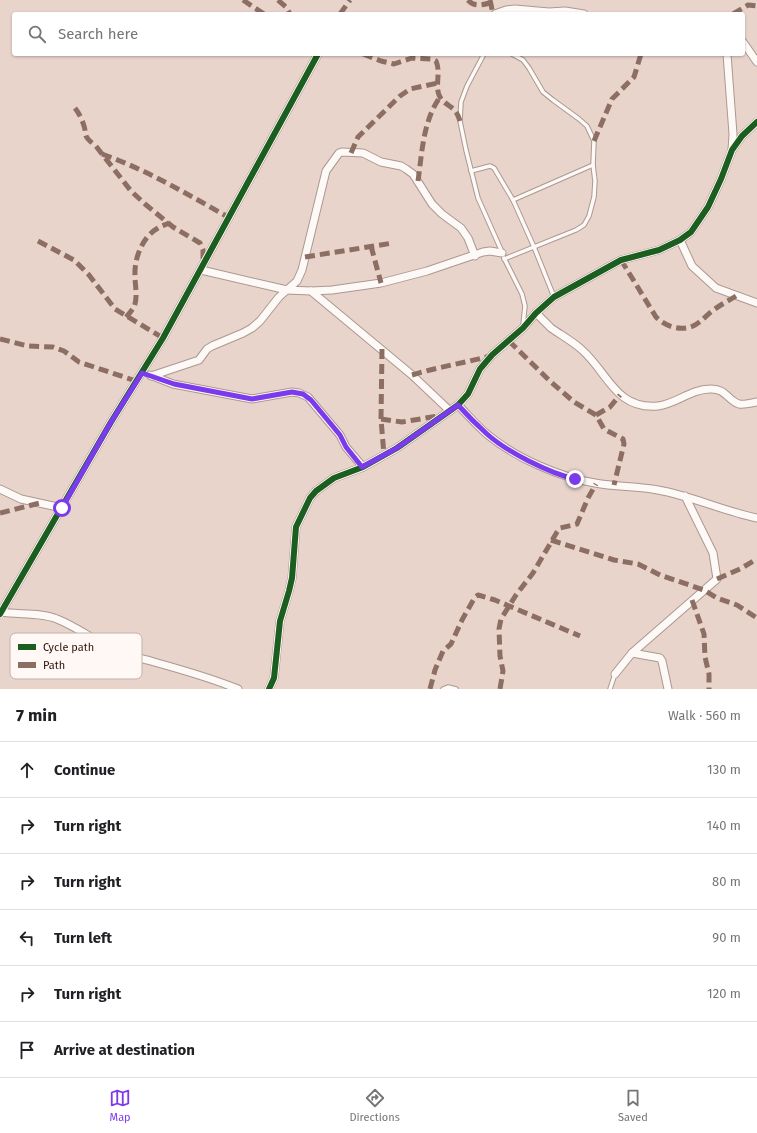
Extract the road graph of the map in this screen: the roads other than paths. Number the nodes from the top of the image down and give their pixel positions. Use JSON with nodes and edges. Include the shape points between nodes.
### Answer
{"nodes":[{"id":1,"x":500,"y":12,"type":"edge"},
{"id":2,"x":549,"y":12,"type":"edge"},
{"id":3,"x":549,"y":12,"type":"edge"},
{"id":4,"x":571,"y":12,"type":"edge"},
{"id":5,"x":745,"y":45,"type":"edge"},
{"id":6,"x":317,"y":56,"type":"edge"},
{"id":7,"x":483,"y":56,"type":"edge"},
{"id":8,"x":515,"y":56,"type":"edge"},
{"id":9,"x":727,"y":56,"type":"edge"},
{"id":10,"x":757,"y":62,"type":"edge"},
{"id":11,"x":757,"y":122,"type":"edge"},
{"id":12,"x":732,"y":150,"type":"junction"},
{"id":13,"x":593,"y":165,"type":"junction"},
{"id":14,"x":471,"y":171,"type":"junction"},
{"id":15,"x":513,"y":200,"type":"junction"},
{"id":16,"x":680,"y":240,"type":"junction"},
{"id":17,"x":534,"y":247,"type":"junction"},
{"id":18,"x":475,"y":256,"type":"junction"},
{"id":19,"x":503,"y":256,"type":"junction"},
{"id":20,"x":201,"y":270,"type":"junction"},
{"id":21,"x":287,"y":290,"type":"junction"},
{"id":22,"x":311,"y":291,"type":"junction"},
{"id":23,"x":554,"y":297,"type":"junction"},
{"id":24,"x":757,"y":303,"type":"edge"},
{"id":25,"x":536,"y":313,"type":"junction"},
{"id":26,"x":523,"y":328,"type":"junction"},
{"id":27,"x":142,"y":373,"type":"junction"},
{"id":28,"x":151,"y":376,"type":"junction"},
{"id":29,"x":757,"y":402,"type":"edge"},
{"id":30,"x":458,"y":405,"type":"junction"},
{"id":31,"x":450,"y":411,"type":"junction"},
{"id":32,"x":362,"y":467,"type":"junction"},
{"id":33,"x":0,"y":489,"type":"edge"},
{"id":34,"x":685,"y":496,"type":"junction"},
{"id":35,"x":62,"y":508,"type":"junction"},
{"id":36,"x":757,"y":518,"type":"edge"},
{"id":37,"x":0,"y":613,"type":"edge"},
{"id":38,"x":83,"y":633,"type":"edge"},
{"id":39,"x":632,"y":653,"type":"junction"},
{"id":40,"x":142,"y":659,"type":"edge"},
{"id":41,"x":615,"y":674,"type":"joint"},
{"id":42,"x":238,"y":689,"type":"edge"},
{"id":43,"x":269,"y":689,"type":"edge"},
{"id":44,"x":443,"y":689,"type":"edge"},
{"id":45,"x":456,"y":689,"type":"edge"},
{"id":46,"x":610,"y":689,"type":"edge"},
{"id":47,"x":668,"y":689,"type":"edge"}],
"edges":[{"from":1,"to":3,"type":"street","via":[[515,9]]},
{"from":2,"to":4,"type":"street"},
{"from":5,"to":10,"type":"street"},
{"from":6,"to":20,"type":"street"},
{"from":7,"to":14,"type":"lane","via":[[461,102],[460,121]]},
{"from":8,"to":13,"type":"lane","via":[[529,68],[542,92],[587,126],[594,141]]},
{"from":9,"to":12,"type":"street"},
{"from":11,"to":12,"type":"street"},
{"from":12,"to":16,"type":"street","via":[[708,207],[691,232]]},
{"from":13,"to":15,"type":"lane"},
{"from":13,"to":17,"type":"lane","via":[[594,197],[584,225]]},
{"from":14,"to":15,"type":"lane","via":[[492,166]]},
{"from":14,"to":19,"type":"lane","via":[[478,198]]},
{"from":15,"to":17,"type":"lane"},
{"from":16,"to":23,"type":"street","via":[[658,250],[622,260]]},
{"from":16,"to":24,"type":"street","via":[[692,266],[716,288]]},
{"from":17,"to":19,"type":"lane"},
{"from":17,"to":23,"type":"lane"},
{"from":18,"to":19,"type":"street","via":[[486,252]]},
{"from":18,"to":21,"type":"street","via":[[461,228],[432,204],[413,174],[406,168],[381,162],[363,153],[342,152],[336,156],[326,171],[302,270],[297,281]]},
{"from":18,"to":22,"type":"street","via":[[381,283]]},
{"from":19,"to":26,"type":"lane","via":[[522,294],[525,306]]},
{"from":20,"to":21,"type":"street"},
{"from":20,"to":27,"type":"street"},
{"from":21,"to":22,"type":"street"},
{"from":21,"to":28,"type":"street","via":[[252,328],[207,349],[200,360]]},
{"from":22,"to":31,"type":"street","via":[[412,375]]},
{"from":23,"to":25,"type":"street"},
{"from":25,"to":26,"type":"street"},
{"from":25,"to":29,"type":"street","via":[[551,328],[582,349],[620,395],[630,401],[652,406],[664,405],[697,391],[712,388],[722,391],[736,403]]},
{"from":26,"to":30,"type":"street","via":[[480,368],[468,394]]},
{"from":27,"to":28,"type":"street"},
{"from":27,"to":35,"type":"street"},
{"from":28,"to":32,"type":"street","via":[[174,384],[252,399],[292,392],[303,394],[340,435]]},
{"from":30,"to":31,"type":"street"},
{"from":30,"to":34,"type":"street","via":[[490,437],[552,471],[596,484],[658,490]]},
{"from":31,"to":32,"type":"street","via":[[397,448]]},
{"from":32,"to":43,"type":"street","via":[[334,478],[316,491],[300,517],[296,527],[292,578],[280,621],[274,678]]},
{"from":33,"to":35,"type":"street","via":[[21,499]]},
{"from":34,"to":36,"type":"street"},
{"from":34,"to":39,"type":"street","via":[[713,553],[716,579]]},
{"from":35,"to":37,"type":"street"},
{"from":37,"to":38,"type":"street","via":[[56,618]]},
{"from":39,"to":41,"type":"street"},
{"from":39,"to":47,"type":"street","via":[[660,658]]},
{"from":40,"to":42,"type":"street","via":[[216,680]]},
{"from":41,"to":46,"type":"lane"},
{"from":44,"to":45,"type":"lane"}]}
